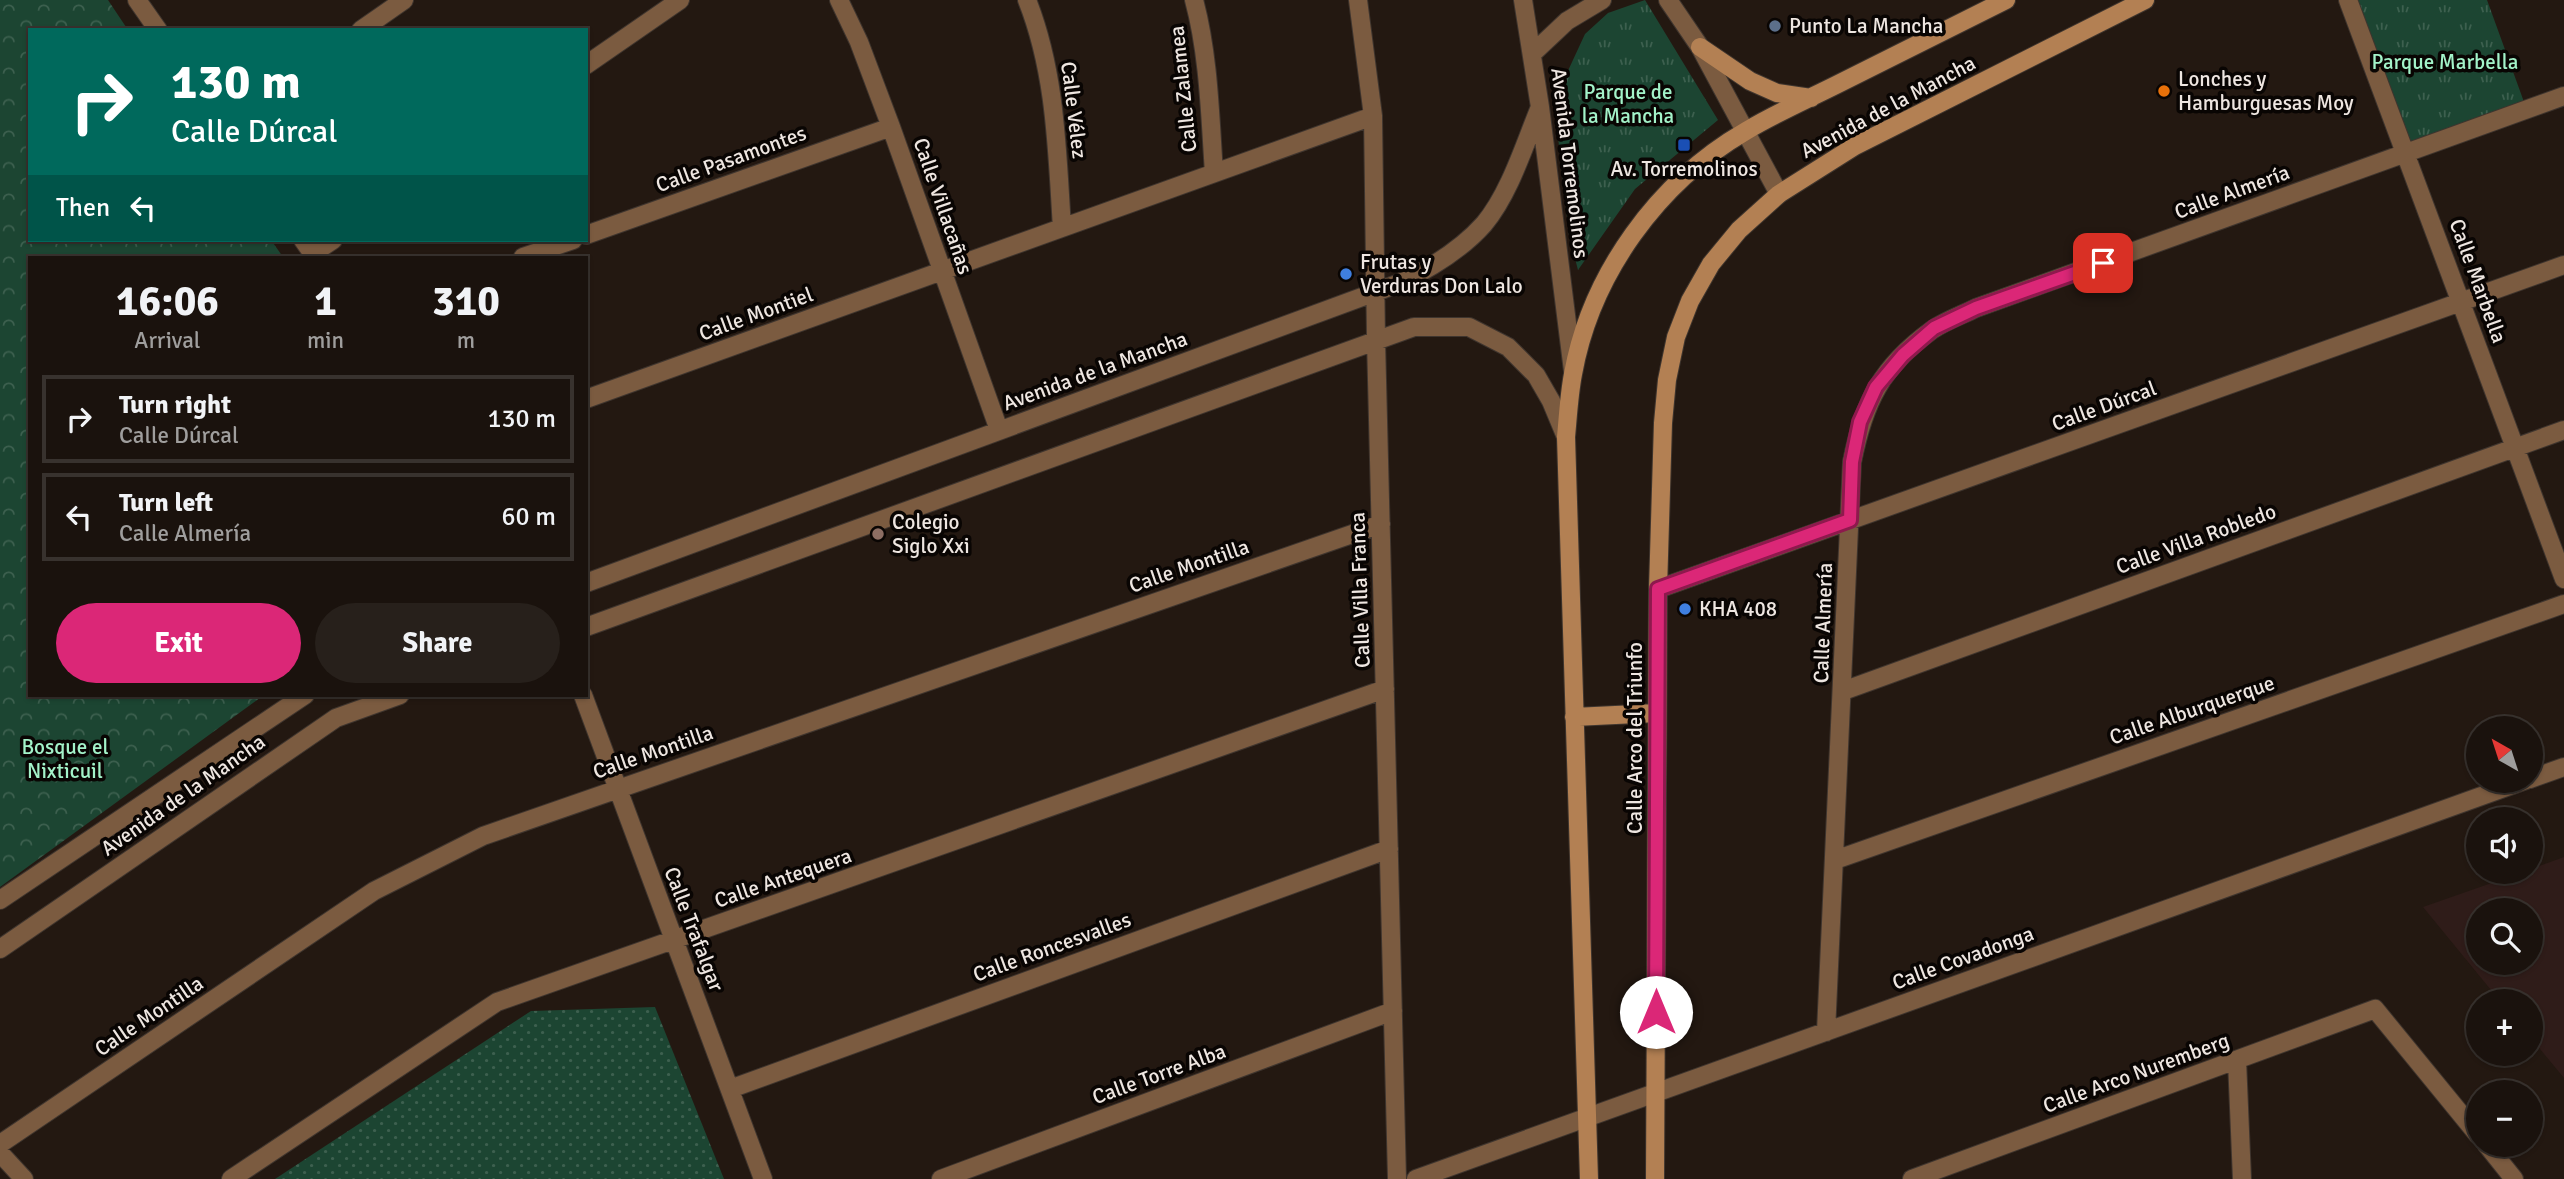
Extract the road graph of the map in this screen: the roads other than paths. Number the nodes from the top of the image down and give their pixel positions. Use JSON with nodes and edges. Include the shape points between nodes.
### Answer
{"nodes":[{"id":1,"x":137,"y":0,"type":"edge"},
{"id":2,"x":404,"y":0,"type":"edge"},
{"id":3,"x":680,"y":0,"type":"edge"},
{"id":4,"x":839,"y":0,"type":"edge"},
{"id":5,"x":1027,"y":0,"type":"edge"},
{"id":6,"x":1194,"y":0,"type":"edge"},
{"id":7,"x":1358,"y":0,"type":"edge"},
{"id":8,"x":1523,"y":0,"type":"edge"},
{"id":9,"x":1602,"y":0,"type":"edge"},
{"id":10,"x":1668,"y":0,"type":"edge"},
{"id":11,"x":2006,"y":0,"type":"edge"},
{"id":12,"x":2145,"y":0,"type":"edge"},
{"id":13,"x":2348,"y":0,"type":"edge"},
{"id":14,"x":157,"y":28,"type":"edge"},
{"id":15,"x":365,"y":28,"type":"edge"},
{"id":16,"x":1700,"y":47,"type":"junction"},
{"id":17,"x":1533,"y":53,"type":"junction"},
{"id":18,"x":588,"y":64,"type":"edge"},
{"id":19,"x":2564,"y":96,"type":"edge"},
{"id":20,"x":1811,"y":98,"type":"junction"},
{"id":21,"x":1540,"y":107,"type":"junction"},
{"id":22,"x":1373,"y":116,"type":"junction"},
{"id":23,"x":891,"y":127,"type":"junction"},
{"id":24,"x":1746,"y":131,"type":"junction"},
{"id":25,"x":2407,"y":154,"type":"junction"},
{"id":26,"x":1214,"y":173,"type":"junction"},
{"id":27,"x":1779,"y":194,"type":"junction"},
{"id":28,"x":1062,"y":228,"type":"junction"},
{"id":29,"x":588,"y":234,"type":"edge"},
{"id":30,"x":328,"y":242,"type":"edge"},
{"id":31,"x":567,"y":242,"type":"edge"},
{"id":32,"x":310,"y":250,"type":"edge"},
{"id":33,"x":526,"y":256,"type":"edge"},
{"id":34,"x":2564,"y":265,"type":"edge"},
{"id":35,"x":942,"y":271,"type":"junction"},
{"id":36,"x":1376,"y":292,"type":"junction"},
{"id":37,"x":1690,"y":300,"type":"joint"},
{"id":38,"x":2462,"y":302,"type":"junction"},
{"id":39,"x":1376,"y":340,"type":"junction"},
{"id":40,"x":1573,"y":373,"type":"junction"},
{"id":41,"x":588,"y":398,"type":"edge"},
{"id":42,"x":999,"y":430,"type":"junction"},
{"id":43,"x":2564,"y":430,"type":"edge"},
{"id":44,"x":1566,"y":437,"type":"junction"},
{"id":45,"x":2515,"y":447,"type":"junction"},
{"id":46,"x":1850,"y":520,"type":"junction"},
{"id":47,"x":1381,"y":524,"type":"junction"},
{"id":48,"x":2564,"y":579,"type":"edge"},
{"id":49,"x":588,"y":582,"type":"edge"},
{"id":50,"x":1658,"y":589,"type":"junction"},
{"id":51,"x":2564,"y":604,"type":"edge"},
{"id":52,"x":588,"y":626,"type":"edge"},
{"id":53,"x":1385,"y":689,"type":"junction"},
{"id":54,"x":1843,"y":691,"type":"junction"},
{"id":55,"x":302,"y":697,"type":"edge"},
{"id":56,"x":394,"y":697,"type":"edge"},
{"id":57,"x":584,"y":697,"type":"edge"},
{"id":58,"x":1657,"y":713,"type":"junction"},
{"id":59,"x":1574,"y":717,"type":"junction"},
{"id":60,"x":2564,"y":767,"type":"edge"},
{"id":61,"x":2543,"y":775,"type":"edge"},
{"id":62,"x":617,"y":788,"type":"junction"},
{"id":63,"x":2492,"y":793,"type":"edge"},
{"id":64,"x":1389,"y":849,"type":"junction"},
{"id":65,"x":1835,"y":860,"type":"junction"},
{"id":66,"x":0,"y":900,"type":"edge"},
{"id":67,"x":675,"y":940,"type":"junction"},
{"id":68,"x":0,"y":949,"type":"edge"},
{"id":69,"x":1393,"y":1011,"type":"junction"},
{"id":70,"x":1826,"y":1032,"type":"junction"},
{"id":71,"x":2237,"y":1060,"type":"junction"},
{"id":72,"x":730,"y":1088,"type":"junction"},
{"id":73,"x":1656,"y":1093,"type":"junction"},
{"id":74,"x":1587,"y":1118,"type":"junction"},
{"id":75,"x":2466,"y":1120,"type":"edge"},
{"id":76,"x":0,"y":1144,"type":"edge"},
{"id":77,"x":0,"y":1153,"type":"edge"},
{"id":78,"x":2496,"y":1157,"type":"edge"},
{"id":79,"x":1944,"y":1173,"type":"edge"},
{"id":80,"x":24,"y":1179,"type":"edge"},
{"id":81,"x":231,"y":1179,"type":"edge"},
{"id":82,"x":763,"y":1179,"type":"edge"},
{"id":83,"x":941,"y":1179,"type":"edge"},
{"id":84,"x":1397,"y":1179,"type":"edge"},
{"id":85,"x":1416,"y":1179,"type":"edge"},
{"id":86,"x":1589,"y":1179,"type":"edge"},
{"id":87,"x":1656,"y":1179,"type":"edge"},
{"id":88,"x":1912,"y":1179,"type":"edge"},
{"id":89,"x":2242,"y":1179,"type":"edge"},
{"id":90,"x":2514,"y":1179,"type":"edge"}],
"edges":[{"from":1,"to":14,"type":"street"},
{"from":2,"to":15,"type":"street"},
{"from":3,"to":18,"type":"street"},
{"from":4,"to":23,"type":"street","name":"Calle Villacañas"},
{"from":5,"to":28,"type":"street","name":"Calle Vélez","via":[[1048,68]]},
{"from":6,"to":26,"type":"street","name":"Calle Zalamea","via":[[1209,88]]},
{"from":7,"to":22,"type":"street","name":"Calle Villa Franca"},
{"from":8,"to":17,"type":"street","name":"Avenida Torremolinos"},
{"from":9,"to":17,"type":"street","via":[[1567,21]]},
{"from":10,"to":16,"type":"street"},
{"from":11,"to":20,"type":"street","name":"Avenida de la Mancha"},
{"from":12,"to":27,"type":"street","name":"Avenida de la Mancha","via":[[1855,146]]},
{"from":13,"to":25,"type":"street","name":"Calle Marbella"},
{"from":16,"to":20,"type":"street","via":[[1749,81],[1777,93]]},
{"from":16,"to":24,"type":"street"},
{"from":17,"to":21,"type":"street","name":"Avenida Torremolinos"},
{"from":19,"to":25,"type":"street","name":"Calle Almería"},
{"from":20,"to":24,"type":"street","name":"Avenida de la Mancha"},
{"from":21,"to":36,"type":"street","name":"Avenida de la Mancha","via":[[1503,194],[1485,223],[1426,271]]},
{"from":21,"to":40,"type":"street","name":"Avenida Torremolinos"},
{"from":22,"to":26,"type":"street","name":"Calle Montiel"},
{"from":22,"to":36,"type":"street","name":"Calle Villa Franca"},
{"from":23,"to":29,"type":"street","name":"Calle Pasamontes"},
{"from":23,"to":35,"type":"street","name":"Calle Villacañas"},
{"from":24,"to":27,"type":"street"},
{"from":24,"to":40,"type":"street","name":"Avenida de la Mancha","via":[[1705,158],[1637,229],[1612,267],[1591,314]]},
{"from":25,"to":38,"type":"street","name":"Calle Marbella"},
{"from":25,"to":46,"type":"street","name":"Calle Almería","via":[[1976,308],[1934,328],[1876,387],[1860,422],[1852,462]]},
{"from":26,"to":28,"type":"street","name":"Calle Montiel"},
{"from":27,"to":37,"type":"street","name":"Avenida de la Mancha","via":[[1739,230]]},
{"from":28,"to":35,"type":"street","name":"Calle Montiel"},
{"from":30,"to":32,"type":"street"},
{"from":31,"to":33,"type":"street"},
{"from":34,"to":38,"type":"street","name":"Calle Dúrcal"},
{"from":35,"to":41,"type":"street","name":"Calle Montiel"},
{"from":35,"to":42,"type":"street","name":"Calle Villacañas"},
{"from":36,"to":39,"type":"street","name":"Calle Villa Franca"},
{"from":36,"to":42,"type":"street","name":"Avenida de la Mancha"},
{"from":37,"to":50,"type":"street","name":"Calle Arco del Triunfo","via":[[1667,380]]},
{"from":38,"to":45,"type":"street","name":"Calle Marbella"},
{"from":38,"to":46,"type":"street","name":"Calle Dúrcal"},
{"from":39,"to":44,"type":"street","via":[[1414,327],[1469,327],[1489,337],[1508,347],[1535,375]]},
{"from":39,"to":47,"type":"street","name":"Calle Villa Franca"},
{"from":39,"to":52,"type":"street"},
{"from":40,"to":44,"type":"street"},
{"from":42,"to":49,"type":"street","name":"Avenida de la Mancha"},
{"from":43,"to":45,"type":"street","name":"Calle Villa Robledo"},
{"from":44,"to":59,"type":"street"},
{"from":45,"to":48,"type":"street","name":"Calle Marbella"},
{"from":45,"to":54,"type":"street","name":"Calle Villa Robledo"},
{"from":46,"to":50,"type":"street","name":"Calle Dúrcal"},
{"from":46,"to":54,"type":"street","name":"Calle Almería"},
{"from":47,"to":53,"type":"street","name":"Calle Villa Franca"},
{"from":47,"to":62,"type":"street","name":"Calle Montilla"},
{"from":50,"to":58,"type":"street","name":"Calle Arco del Triunfo"},
{"from":51,"to":65,"type":"street","name":"Calle Alburquerque"},
{"from":53,"to":64,"type":"street","name":"Calle Villa Franca"},
{"from":53,"to":67,"type":"street","name":"Calle Antequera"},
{"from":54,"to":65,"type":"street","name":"Calle Almería"},
{"from":55,"to":66,"type":"street","name":"Avenida de la Mancha"},
{"from":56,"to":68,"type":"street","name":"Avenida de la Mancha","via":[[336,718]]},
{"from":57,"to":62,"type":"street","name":"Calle Trafalgar"},
{"from":58,"to":59,"type":"street"},
{"from":58,"to":73,"type":"street","name":"Calle Arco del Triunfo"},
{"from":59,"to":74,"type":"street"},
{"from":60,"to":61,"type":"street","name":"Calle Covadonga"},
{"from":62,"to":67,"type":"street","name":"Calle Trafalgar"},
{"from":62,"to":76,"type":"street","name":"Calle Montilla","via":[[483,836],[374,891]]},
{"from":63,"to":70,"type":"street","name":"Calle Covadonga"},
{"from":64,"to":69,"type":"street","name":"Calle Villa Franca"},
{"from":64,"to":72,"type":"street","name":"Calle Roncesvalles"},
{"from":65,"to":70,"type":"street","name":"Calle Almería"},
{"from":67,"to":72,"type":"street","name":"Calle Trafalgar"},
{"from":67,"to":81,"type":"street","name":"Calle Antequera","via":[[496,1002]]},
{"from":69,"to":83,"type":"street","name":"Calle Torre Alba"},
{"from":69,"to":84,"type":"street","name":"Calle Villa Franca"},
{"from":70,"to":73,"type":"street","name":"Calle Covadonga"},
{"from":71,"to":75,"type":"street","name":"Calle Arco Nuremberg","via":[[2375,1009]]},
{"from":71,"to":79,"type":"street","name":"Calle Arco Nuremberg"},
{"from":71,"to":89,"type":"street"},
{"from":72,"to":82,"type":"street","name":"Calle Trafalgar"},
{"from":73,"to":74,"type":"street","name":"Calle Covadonga"},
{"from":73,"to":87,"type":"street","name":"Calle Arco del Triunfo"},
{"from":74,"to":85,"type":"street","name":"Calle Covadonga"},
{"from":74,"to":86,"type":"street"},
{"from":77,"to":80,"type":"street"},
{"from":78,"to":90,"type":"street"},
{"from":79,"to":88,"type":"street","name":"Calle Arco Nuremberg"}]}
